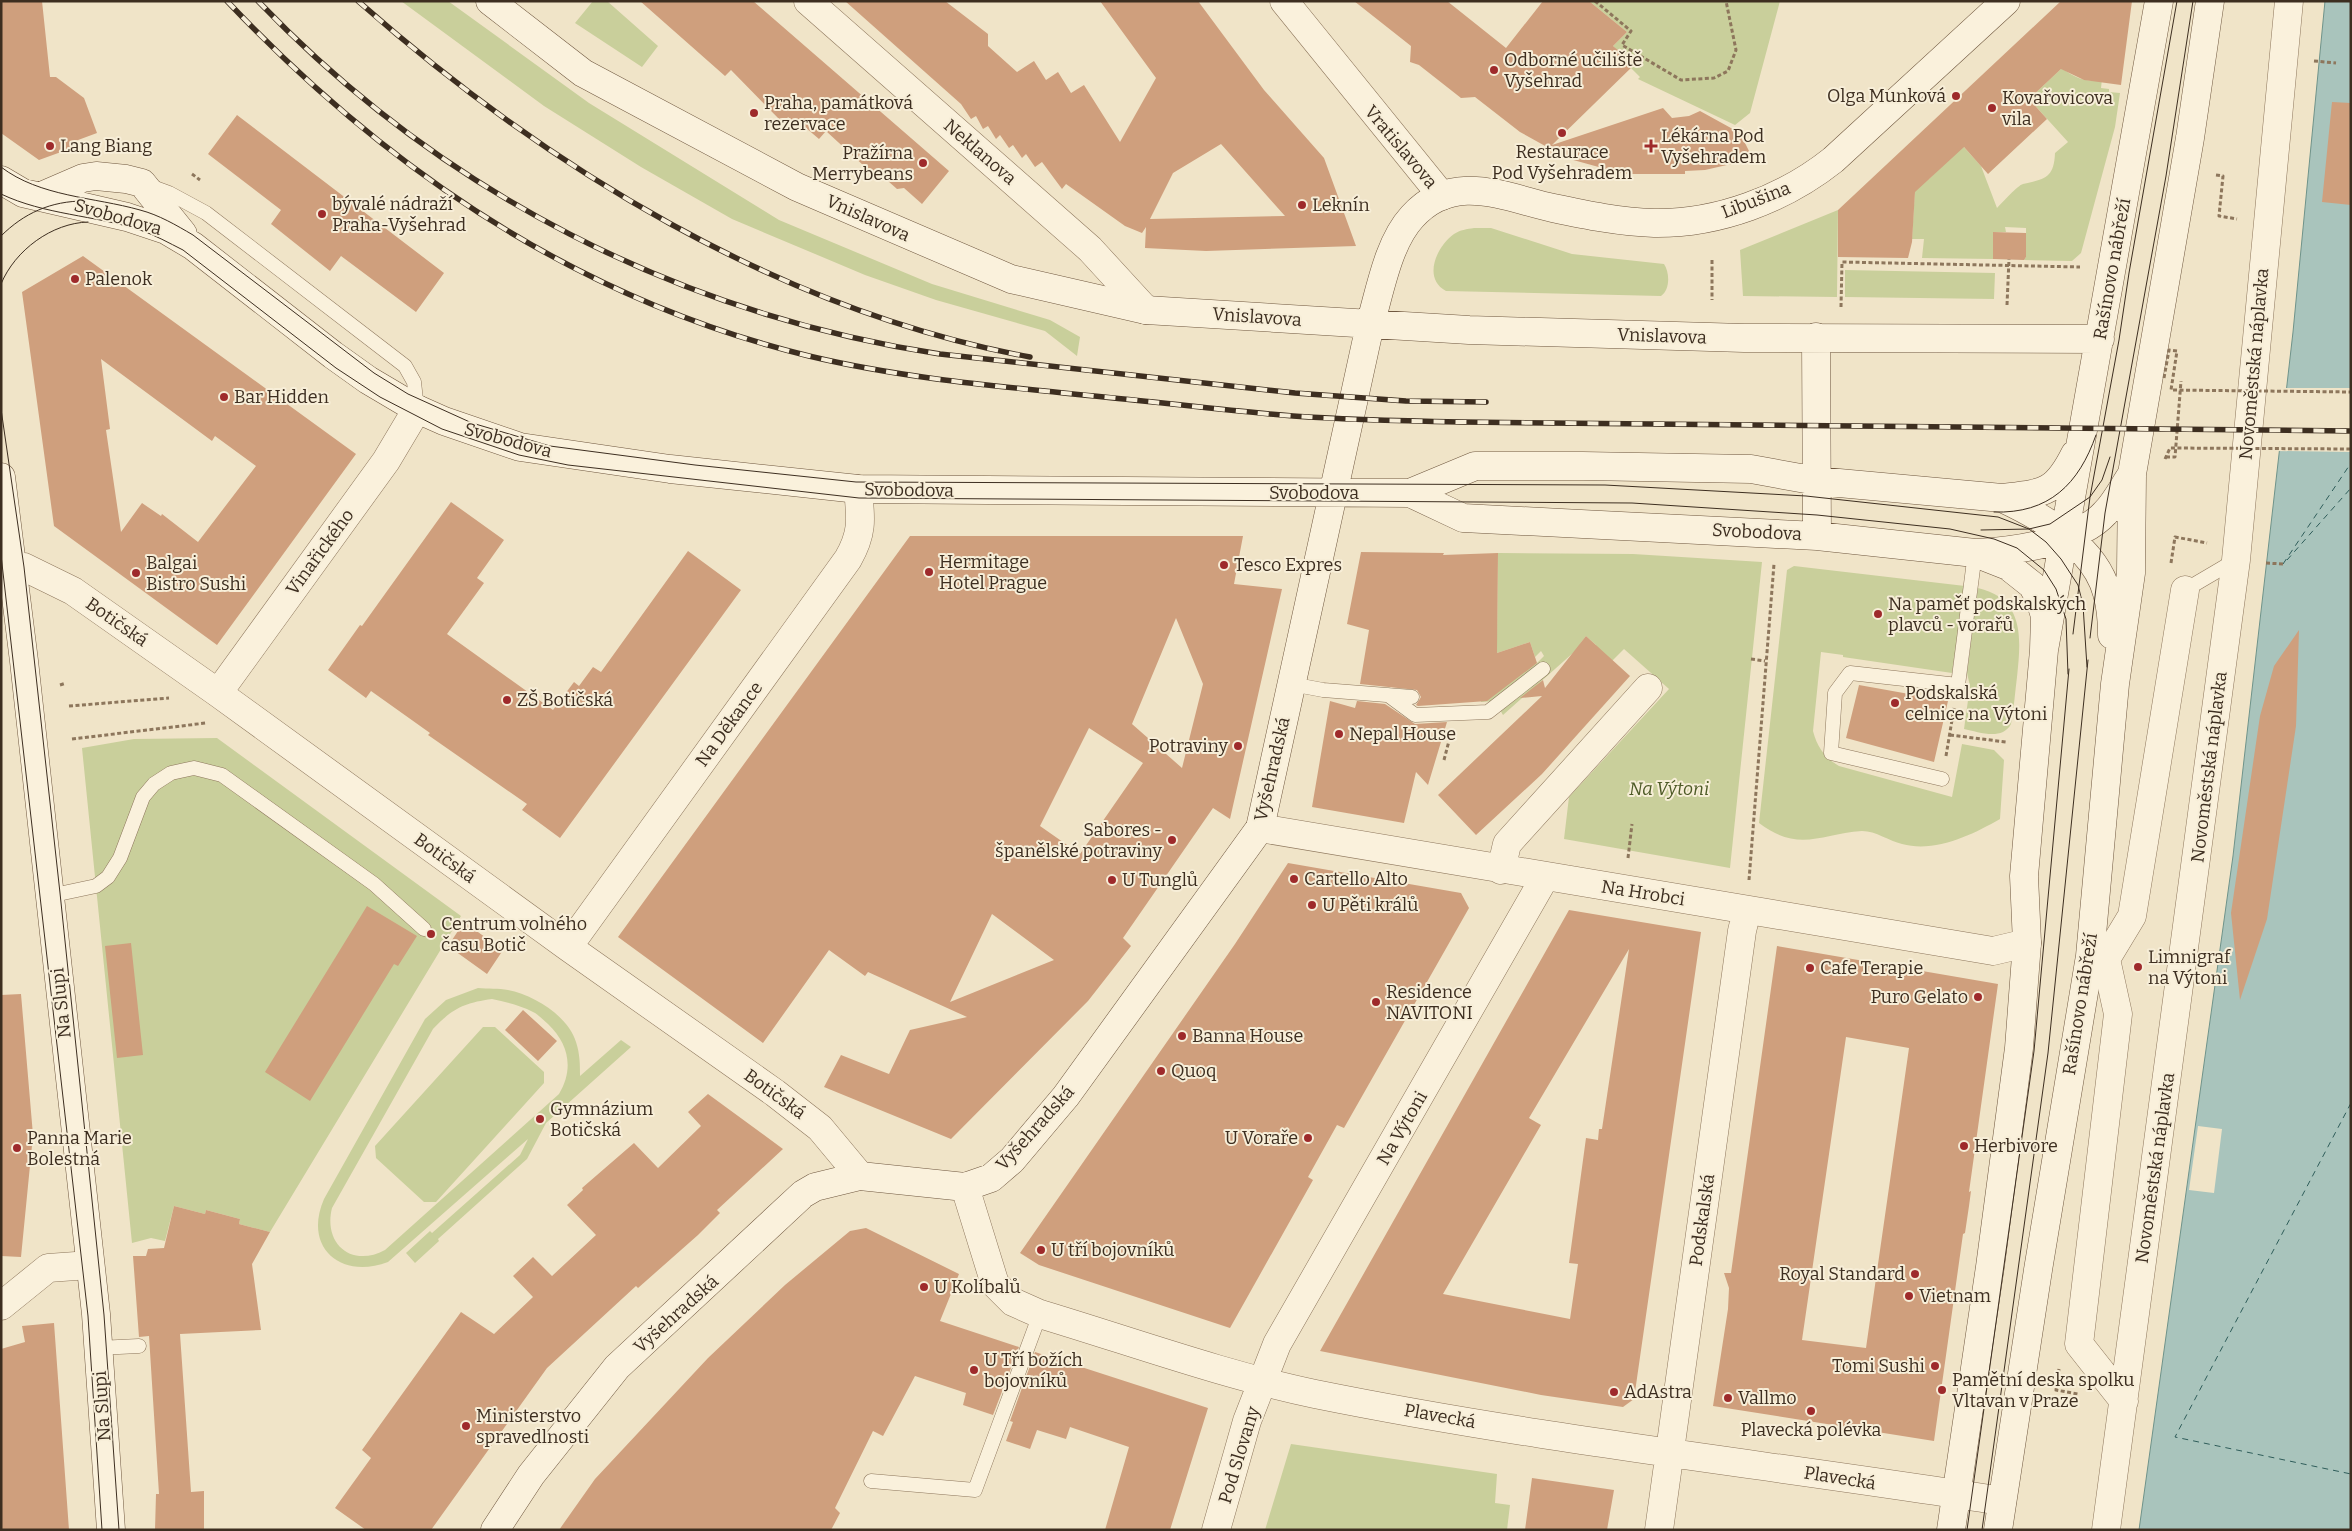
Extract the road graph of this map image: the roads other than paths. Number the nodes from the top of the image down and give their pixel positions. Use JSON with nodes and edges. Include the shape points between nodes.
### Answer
{"nodes":[{"id":1,"x":490,"y":1,"type":"edge"},
{"id":2,"x":808,"y":1,"type":"edge"},
{"id":3,"x":1284,"y":1,"type":"edge"},
{"id":4,"x":2006,"y":1,"type":"edge"},
{"id":5,"x":2159,"y":1,"type":"edge"},
{"id":6,"x":2210,"y":1,"type":"edge"},
{"id":7,"x":2289,"y":1,"type":"edge"},
{"id":8,"x":142,"y":183,"type":"junction"},
{"id":9,"x":3,"y":187,"type":"edge"},
{"id":10,"x":1442,"y":196,"type":"junction"},
{"id":11,"x":39,"y":197,"type":"junction"},
{"id":12,"x":193,"y":246,"type":"junction"},
{"id":13,"x":1146,"y":310,"type":"junction"},
{"id":14,"x":1370,"y":325,"type":"junction"},
{"id":15,"x":1816,"y":337,"type":"junction"},
{"id":16,"x":2100,"y":339,"type":"junction"},
{"id":17,"x":417,"y":409,"type":"junction"},
{"id":18,"x":2082,"y":442,"type":"junction"},
{"id":19,"x":2132,"y":474,"type":"junction"},
{"id":20,"x":1,"y":477,"type":"edge"},
{"id":21,"x":1817,"y":481,"type":"junction"},
{"id":22,"x":858,"y":489,"type":"junction"},
{"id":23,"x":1333,"y":493,"type":"junction"},
{"id":24,"x":1410,"y":493,"type":"junction"},
{"id":25,"x":2002,"y":498,"type":"junction"},
{"id":26,"x":1817,"y":536,"type":"junction"},
{"id":27,"x":2065,"y":537,"type":"junction"},
{"id":28,"x":1975,"y":553,"type":"junction"},
{"id":29,"x":2236,"y":560,"type":"junction"},
{"id":30,"x":13,"y":567,"type":"junction"},
{"id":31,"x":2185,"y":590,"type":"joint"},
{"id":32,"x":2044,"y":650,"type":"junction"},
{"id":33,"x":1543,"y":669,"type":"dead end"},
{"id":34,"x":1291,"y":684,"type":"junction"},
{"id":35,"x":2115,"y":684,"type":"junction"},
{"id":36,"x":1648,"y":688,"type":"dead end"},
{"id":37,"x":218,"y":693,"type":"junction"},
{"id":38,"x":1388,"y":695,"type":"junction"},
{"id":39,"x":1412,"y":697,"type":"dead end"},
{"id":40,"x":1942,"y":779,"type":"road end"},
{"id":41,"x":1260,"y":828,"type":"junction"},
{"id":42,"x":1502,"y":870,"type":"junction"},
{"id":43,"x":1545,"y":877,"type":"junction"},
{"id":44,"x":50,"y":896,"type":"junction"},
{"id":45,"x":1747,"y":910,"type":"junction"},
{"id":46,"x":424,"y":929,"type":"dead end"},
{"id":47,"x":2027,"y":943,"type":"junction"},
{"id":48,"x":568,"y":947,"type":"junction"},
{"id":49,"x":860,"y":1176,"type":"junction"},
{"id":50,"x":965,"y":1187,"type":"junction"},
{"id":51,"x":90,"y":1265,"type":"junction"},
{"id":52,"x":1,"y":1306,"type":"edge"},
{"id":53,"x":1040,"y":1314,"type":"junction"},
{"id":54,"x":139,"y":1346,"type":"dead end"},
{"id":55,"x":98,"y":1348,"type":"junction"},
{"id":56,"x":1263,"y":1381,"type":"junction"},
{"id":57,"x":2124,"y":1401,"type":"junction"},
{"id":58,"x":1670,"y":1453,"type":"junction"},
{"id":59,"x":870,"y":1481,"type":"dead end"},
{"id":60,"x":1956,"y":1494,"type":"junction"},
{"id":61,"x":2002,"y":1501,"type":"junction"},
{"id":62,"x":111,"y":1530,"type":"edge"},
{"id":63,"x":495,"y":1530,"type":"edge"},
{"id":64,"x":1216,"y":1530,"type":"edge"},
{"id":65,"x":1659,"y":1530,"type":"edge"},
{"id":66,"x":1951,"y":1530,"type":"edge"},
{"id":67,"x":1998,"y":1530,"type":"edge"},
{"id":68,"x":2106,"y":1530,"type":"edge"}],
"edges":[{"from":1,"to":13,"type":"street","name":"Vnislavova","via":[[584,73],[797,187],[1011,279]]},
{"from":2,"to":13,"type":"street","name":"Neklanova","via":[[1090,249]]},
{"from":3,"to":10,"type":"street","name":"Vratislavova"},
{"from":4,"to":10,"type":"street","name":"Libušina","via":[[1825,166],[1810,178],[1754,205],[1695,219],[1656,223],[1623,221],[1552,208],[1486,190],[1467,190]]},
{"from":5,"to":16,"type":"street","name":"Rašínovo nábřeží"},
{"from":6,"to":19,"type":"street","name":"Rašínovo nábřeží","via":[[2190,138]]},
{"from":7,"to":29,"type":"street","name":"Novoměstská náplavka"},
{"from":8,"to":11,"type":"street","name":"Svobodova","via":[[96,176],[83,178]]},
{"from":8,"to":12,"type":"street","name":"Svobodova"},
{"from":8,"to":17,"type":"lane","name":"Svobodova","via":[[169,193],[206,214],[405,366],[414,382]]},
{"from":9,"to":11,"type":"street","name":"Svobodova"},
{"from":10,"to":14,"type":"street","name":"Vratislavova","via":[[1426,204],[1404,227],[1392,249]]},
{"from":11,"to":12,"type":"street","name":"Svobodova","via":[[149,222]]},
{"from":12,"to":17,"type":"street","name":"Svobodova","via":[[333,355]]},
{"from":13,"to":14,"type":"street","name":"Vnislavova"},
{"from":14,"to":15,"type":"street","name":"Vnislavova"},
{"from":14,"to":23,"type":"street","name":"Vratislavova"},
{"from":15,"to":16,"type":"street","name":"Vnislavova"},
{"from":15,"to":21,"type":"street"},
{"from":16,"to":18,"type":"street","name":"Rašínovo nábřeží"},
{"from":17,"to":22,"type":"street","name":"Svobodova","via":[[482,436],[547,452],[766,481]]},
{"from":17,"to":37,"type":"street","name":"Vinařického","via":[[386,461]]},
{"from":18,"to":25,"type":"street","name":"Svobodova","via":[[2067,470],[2052,487],[2030,495]]},
{"from":18,"to":27,"type":"street","name":"Rašínovo nábřeží"},
{"from":19,"to":27,"type":"street","name":"Rašínovo nábřeží","via":[[2105,513],[2086,529]]},
{"from":19,"to":35,"type":"street","name":"Rašínovo nábřeží","via":[[2131,573]]},
{"from":20,"to":30,"type":"street","name":"Na Slupi"},
{"from":21,"to":24,"type":"street","name":"Svobodova","via":[[1752,470],[1475,466]]},
{"from":21,"to":25,"type":"street","name":"Svobodova"},
{"from":21,"to":26,"type":"street"},
{"from":22,"to":23,"type":"street","name":"Svobodova"},
{"from":22,"to":48,"type":"street","name":"Na Děkance","via":[[862,524],[858,542],[848,559]]},
{"from":23,"to":24,"type":"street","name":"Svobodova"},
{"from":23,"to":34,"type":"street","name":"Vyšehradská"},
{"from":24,"to":26,"type":"street","name":"Svobodova","via":[[1463,518]]},
{"from":25,"to":27,"type":"street","name":"Svobodova","via":[[2050,524]]},
{"from":26,"to":28,"type":"street","name":"Svobodova"},
{"from":27,"to":28,"type":"street","name":"Rašínovo nábřeží"},
{"from":27,"to":32,"type":"street","name":"Rašínovo nábřeží"},
{"from":27,"to":35,"type":"street","name":"Svobodova","via":[[2098,571],[2107,592]]},
{"from":28,"to":32,"type":"street","name":"Svobodova","via":[[2008,566],[2032,585],[2040,596],[2045,616]]},
{"from":28,"to":40,"type":"lane","via":[[1958,685],[1850,673],[1835,693],[1830,753]]},
{"from":29,"to":31,"type":"lane"},
{"from":29,"to":57,"type":"street","name":"Novoměstská náplavka"},
{"from":30,"to":37,"type":"street","name":"Botičská","via":[[24,567],[65,586]]},
{"from":30,"to":44,"type":"street","name":"Na Slupi"},
{"from":31,"to":57,"type":"street","via":[[2132,916],[2106,959],[2118,1014],[2079,1344]]},
{"from":32,"to":47,"type":"street","name":"Rašínovo nábřeží","via":[[2024,876]]},
{"from":33,"to":38,"type":"lane","via":[[1488,712],[1415,715]]},
{"from":34,"to":38,"type":"lane"},
{"from":34,"to":41,"type":"street","name":"Vyšehradská"},
{"from":35,"to":61,"type":"street","name":"Rašínovo nábřeží","via":[[2090,956]]},
{"from":36,"to":42,"type":"street","via":[[1507,844]]},
{"from":37,"to":48,"type":"street","name":"Botičská"},
{"from":38,"to":39,"type":"lane"},
{"from":41,"to":42,"type":"street","name":"Na Hrobci"},
{"from":41,"to":50,"type":"street","name":"Vyšehradská","via":[[1066,1096],[1012,1160],[991,1178]]},
{"from":42,"to":43,"type":"street","name":"Na Hrobci"},
{"from":43,"to":45,"type":"street","name":"Na Hrobci"},
{"from":43,"to":56,"type":"street","name":"Na Výtoni","via":[[1277,1344]]},
{"from":44,"to":46,"type":"lane","via":[[96,886],[108,877],[120,858],[143,797],[154,784],[171,773],[194,768],[222,774],[374,884]]},
{"from":44,"to":51,"type":"street","name":"Na Slupi"},
{"from":45,"to":47,"type":"street","name":"Na Hrobci","via":[[1993,951]]},
{"from":45,"to":58,"type":"street","name":"Podskalská"},
{"from":47,"to":60,"type":"street","name":"Rašínovo nábřeží","via":[[2019,1048]]},
{"from":48,"to":49,"type":"street","name":"Botičská","via":[[805,1116],[820,1128]]},
{"from":49,"to":50,"type":"street","name":"Vyšehradská"},
{"from":49,"to":63,"type":"street","name":"Vyšehradská","via":[[815,1187],[804,1194],[617,1367],[531,1475]]},
{"from":50,"to":53,"type":"street","name":"Plavecká","via":[[995,1284],[1013,1302]]},
{"from":51,"to":52,"type":"street","via":[[48,1268]]},
{"from":51,"to":55,"type":"street","name":"Na Slupi"},
{"from":53,"to":56,"type":"street","name":"Plavecká"},
{"from":53,"to":59,"type":"lane","via":[[975,1490]]},
{"from":54,"to":55,"type":"lane"},
{"from":55,"to":62,"type":"street","name":"Na Slupi"},
{"from":56,"to":58,"type":"street","name":"Plavecká","via":[[1324,1396],[1618,1447]]},
{"from":56,"to":64,"type":"street","name":"Pod Slovany","via":[[1247,1421]]},
{"from":57,"to":68,"type":"street","name":"Novoměstská náplavka"},
{"from":58,"to":60,"type":"street","name":"Plavecká"},
{"from":58,"to":65,"type":"street","name":"Podskalská"},
{"from":60,"to":61,"type":"street","name":"Plavecká"},
{"from":60,"to":66,"type":"street","name":"Rašínovo nábřeží"},
{"from":61,"to":67,"type":"street","name":"Rašínovo nábřeží"}]}
